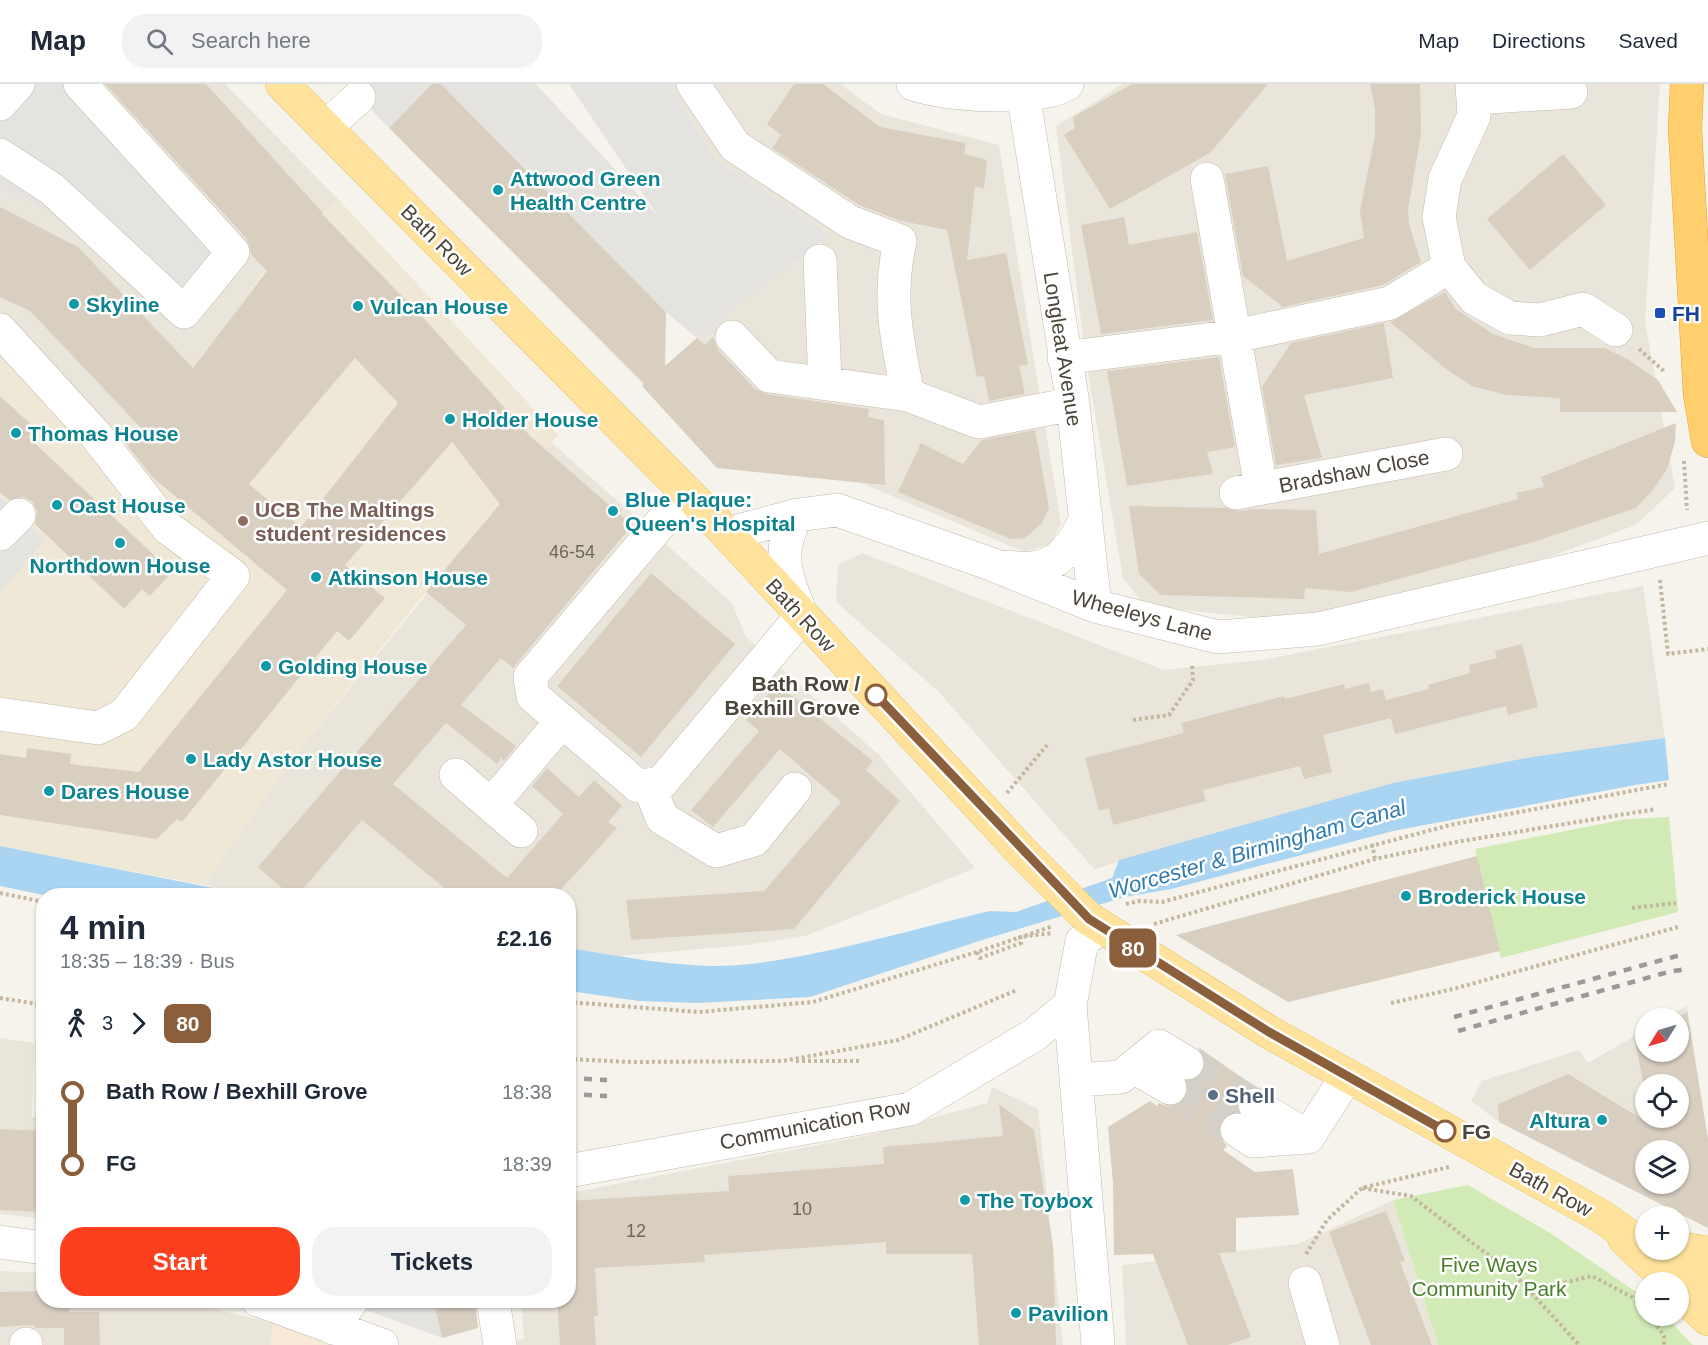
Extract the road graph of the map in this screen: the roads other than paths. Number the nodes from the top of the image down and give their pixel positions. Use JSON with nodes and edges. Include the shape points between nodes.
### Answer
{"nodes":[{"id":1,"x":18,"y":84,"type":"edge"},
{"id":2,"x":80,"y":84,"type":"edge"},
{"id":3,"x":282,"y":84,"type":"edge"},
{"id":4,"x":693,"y":84,"type":"edge"},
{"id":5,"x":913,"y":84,"type":"edge"},
{"id":6,"x":1067,"y":84,"type":"edge"},
{"id":7,"x":1687,"y":84,"type":"edge"},
{"id":8,"x":1473,"y":91,"type":"edge"},
{"id":9,"x":1571,"y":92,"type":"dead end"},
{"id":10,"x":1023,"y":93,"type":"junction"},
{"id":11,"x":359,"y":97,"type":"dead end"},
{"id":12,"x":0,"y":104,"type":"edge"},
{"id":13,"x":326,"y":128,"type":"junction"},
{"id":14,"x":0,"y":155,"type":"edge"},
{"id":15,"x":1207,"y":178,"type":"dead end"},
{"id":16,"x":820,"y":261,"type":"dead end"},
{"id":17,"x":1449,"y":267,"type":"junction"},
{"id":18,"x":0,"y":330,"type":"edge"},
{"id":19,"x":1616,"y":330,"type":"road end"},
{"id":20,"x":1235,"y":336,"type":"junction"},
{"id":21,"x":732,"y":337,"type":"dead end"},
{"id":22,"x":1064,"y":358,"type":"junction"},
{"id":23,"x":825,"y":382,"type":"junction"},
{"id":24,"x":908,"y":395,"type":"junction"},
{"id":25,"x":1073,"y":404,"type":"junction"},
{"id":26,"x":1696,"y":448,"type":"edge"},
{"id":27,"x":1446,"y":454,"type":"dead end"},
{"id":28,"x":687,"y":492,"type":"junction"},
{"id":29,"x":798,"y":515,"type":"junction"},
{"id":30,"x":1086,"y":518,"type":"junction"},
{"id":31,"x":727,"y":534,"type":"junction"},
{"id":32,"x":1708,"y":538,"type":"edge"},
{"id":33,"x":991,"y":564,"type":"junction"},
{"id":34,"x":1095,"y":606,"type":"junction"},
{"id":35,"x":802,"y":616,"type":"junction"},
{"id":36,"x":0,"y":714,"type":"edge"},
{"id":37,"x":562,"y":721,"type":"junction"},
{"id":38,"x":456,"y":775,"type":"dead end"},
{"id":39,"x":649,"y":785,"type":"junction"},
{"id":40,"x":795,"y":789,"type":"dead end"},
{"id":41,"x":491,"y":806,"type":"junction"},
{"id":42,"x":521,"y":831,"type":"dead end"},
{"id":43,"x":1095,"y":923,"type":"junction"},
{"id":44,"x":1070,"y":1005,"type":"junction"},
{"id":45,"x":1178,"y":1076,"type":"tunnel mouth"},
{"id":46,"x":1347,"y":1076,"type":"junction"},
{"id":47,"x":1076,"y":1080,"type":"junction"},
{"id":48,"x":1246,"y":1118,"type":"tunnel mouth"},
{"id":49,"x":576,"y":1170,"type":"edge"},
{"id":50,"x":1601,"y":1216,"type":"junction"},
{"id":51,"x":1635,"y":1232,"type":"edge"},
{"id":52,"x":1635,"y":1241,"type":"edge"},
{"id":53,"x":0,"y":1242,"type":"edge"},
{"id":54,"x":36,"y":1247,"type":"edge"},
{"id":55,"x":1689,"y":1250,"type":"edge"},
{"id":56,"x":1708,"y":1253,"type":"edge"},
{"id":57,"x":1662,"y":1260,"type":"edge"},
{"id":58,"x":1660,"y":1272,"type":"edge"},
{"id":59,"x":1305,"y":1283,"type":"road end"},
{"id":60,"x":1708,"y":1286,"type":"edge"},
{"id":61,"x":1689,"y":1301,"type":"edge"},
{"id":62,"x":279,"y":1308,"type":"edge"},
{"id":63,"x":347,"y":1308,"type":"edge"},
{"id":64,"x":494,"y":1308,"type":"edge"},
{"id":65,"x":1708,"y":1319,"type":"edge"},
{"id":66,"x":333,"y":1328,"type":"junction"},
{"id":67,"x":382,"y":1345,"type":"edge"},
{"id":68,"x":500,"y":1345,"type":"edge"},
{"id":69,"x":1098,"y":1345,"type":"edge"},
{"id":70,"x":1323,"y":1345,"type":"edge"}],
"edges":[{"from":1,"to":12,"type":"street"},
{"from":2,"to":14,"type":"street","via":[[233,252],[184,312],[52,189]]},
{"from":3,"to":13,"type":"main road","name":"Bath Row"},
{"from":4,"to":24,"type":"street","via":[[735,146],[850,222],[900,241],[895,262],[893,318]]},
{"from":5,"to":10,"type":"street","via":[[964,95]]},
{"from":6,"to":10,"type":"street"},
{"from":7,"to":26,"type":"highway","via":[[1685,129],[1700,383]]},
{"from":8,"to":9,"type":"street"},
{"from":8,"to":17,"type":"street","via":[[1474,116],[1445,179],[1439,217]]},
{"from":10,"to":22,"type":"street","name":"Longleat Avenue"},
{"from":11,"to":13,"type":"street"},
{"from":13,"to":28,"type":"main road","name":"Bath Row"},
{"from":15,"to":20,"type":"street","name":"Bradshaw Close"},
{"from":16,"to":23,"type":"street"},
{"from":17,"to":19,"type":"street","via":[[1474,298],[1510,318],[1540,320],[1583,309]]},
{"from":17,"to":20,"type":"street","via":[[1390,303]]},
{"from":18,"to":36,"type":"street","via":[[94,433],[168,528],[233,576],[124,715],[98,728]]},
{"from":20,"to":22,"type":"street"},
{"from":20,"to":27,"type":"street","name":"Bradshaw Close","via":[[1249,491]]},
{"from":21,"to":23,"type":"street","via":[[769,376]]},
{"from":22,"to":25,"type":"street","name":"Longleat Avenue"},
{"from":23,"to":24,"type":"street"},
{"from":24,"to":25,"type":"street","via":[[979,422]]},
{"from":25,"to":30,"type":"street","name":"Longleat Avenue"},
{"from":28,"to":31,"type":"main road","name":"Bath Row"},
{"from":28,"to":37,"type":"street","via":[[530,676],[533,696]]},
{"from":29,"to":31,"type":"street","name":"Wheeleys Lane"},
{"from":29,"to":33,"type":"street","name":"Wheeleys Lane","via":[[837,510]]},
{"from":29,"to":35,"type":"street","via":[[788,531],[784,574]]},
{"from":30,"to":33,"type":"street","via":[[1075,542],[1049,565],[1031,571]]},
{"from":30,"to":34,"type":"street","name":"Longleat Avenue"},
{"from":31,"to":35,"type":"main road","name":"Bath Row"},
{"from":32,"to":34,"type":"street","name":"Wheeleys Lane","via":[[1318,629],[1218,637]]},
{"from":33,"to":34,"type":"street","name":"Wheeleys Lane"},
{"from":35,"to":39,"type":"street","via":[[661,783]]},
{"from":35,"to":43,"type":"main road","name":"Bath Row","bridge":true,"via":[[988,816]]},
{"from":37,"to":39,"type":"street","via":[[638,786]]},
{"from":37,"to":41,"type":"street"},
{"from":38,"to":41,"type":"street"},
{"from":39,"to":40,"type":"street","via":[[662,818],[716,851],[754,840]]},
{"from":41,"to":42,"type":"street"},
{"from":43,"to":44,"type":"street","via":[[1082,941]]},
{"from":43,"to":46,"type":"main road","name":"Bath Row"},
{"from":44,"to":47,"type":"street"},
{"from":44,"to":49,"type":"street","name":"Communication Row","via":[[1034,1035],[910,1109]]},
{"from":45,"to":47,"type":"street","via":[[1134,1067],[1121,1077]]},
{"from":46,"to":48,"type":"street","via":[[1308,1137]]},
{"from":46,"to":50,"type":"main road","name":"Bath Row"},
{"from":47,"to":69,"type":"street"},
{"from":50,"to":51,"type":"main road"},
{"from":50,"to":52,"type":"main road","name":"Bath Row"},
{"from":50,"to":58,"type":"main road"},
{"from":53,"to":54,"type":"street"},
{"from":55,"to":56,"type":"main road"},
{"from":57,"to":60,"type":"main road","name":"Bath Row"},
{"from":59,"to":70,"type":"street"},
{"from":61,"to":65,"type":"main road"},
{"from":62,"to":66,"type":"street"},
{"from":63,"to":66,"type":"street"},
{"from":64,"to":68,"type":"street"},
{"from":66,"to":67,"type":"street"}]}
